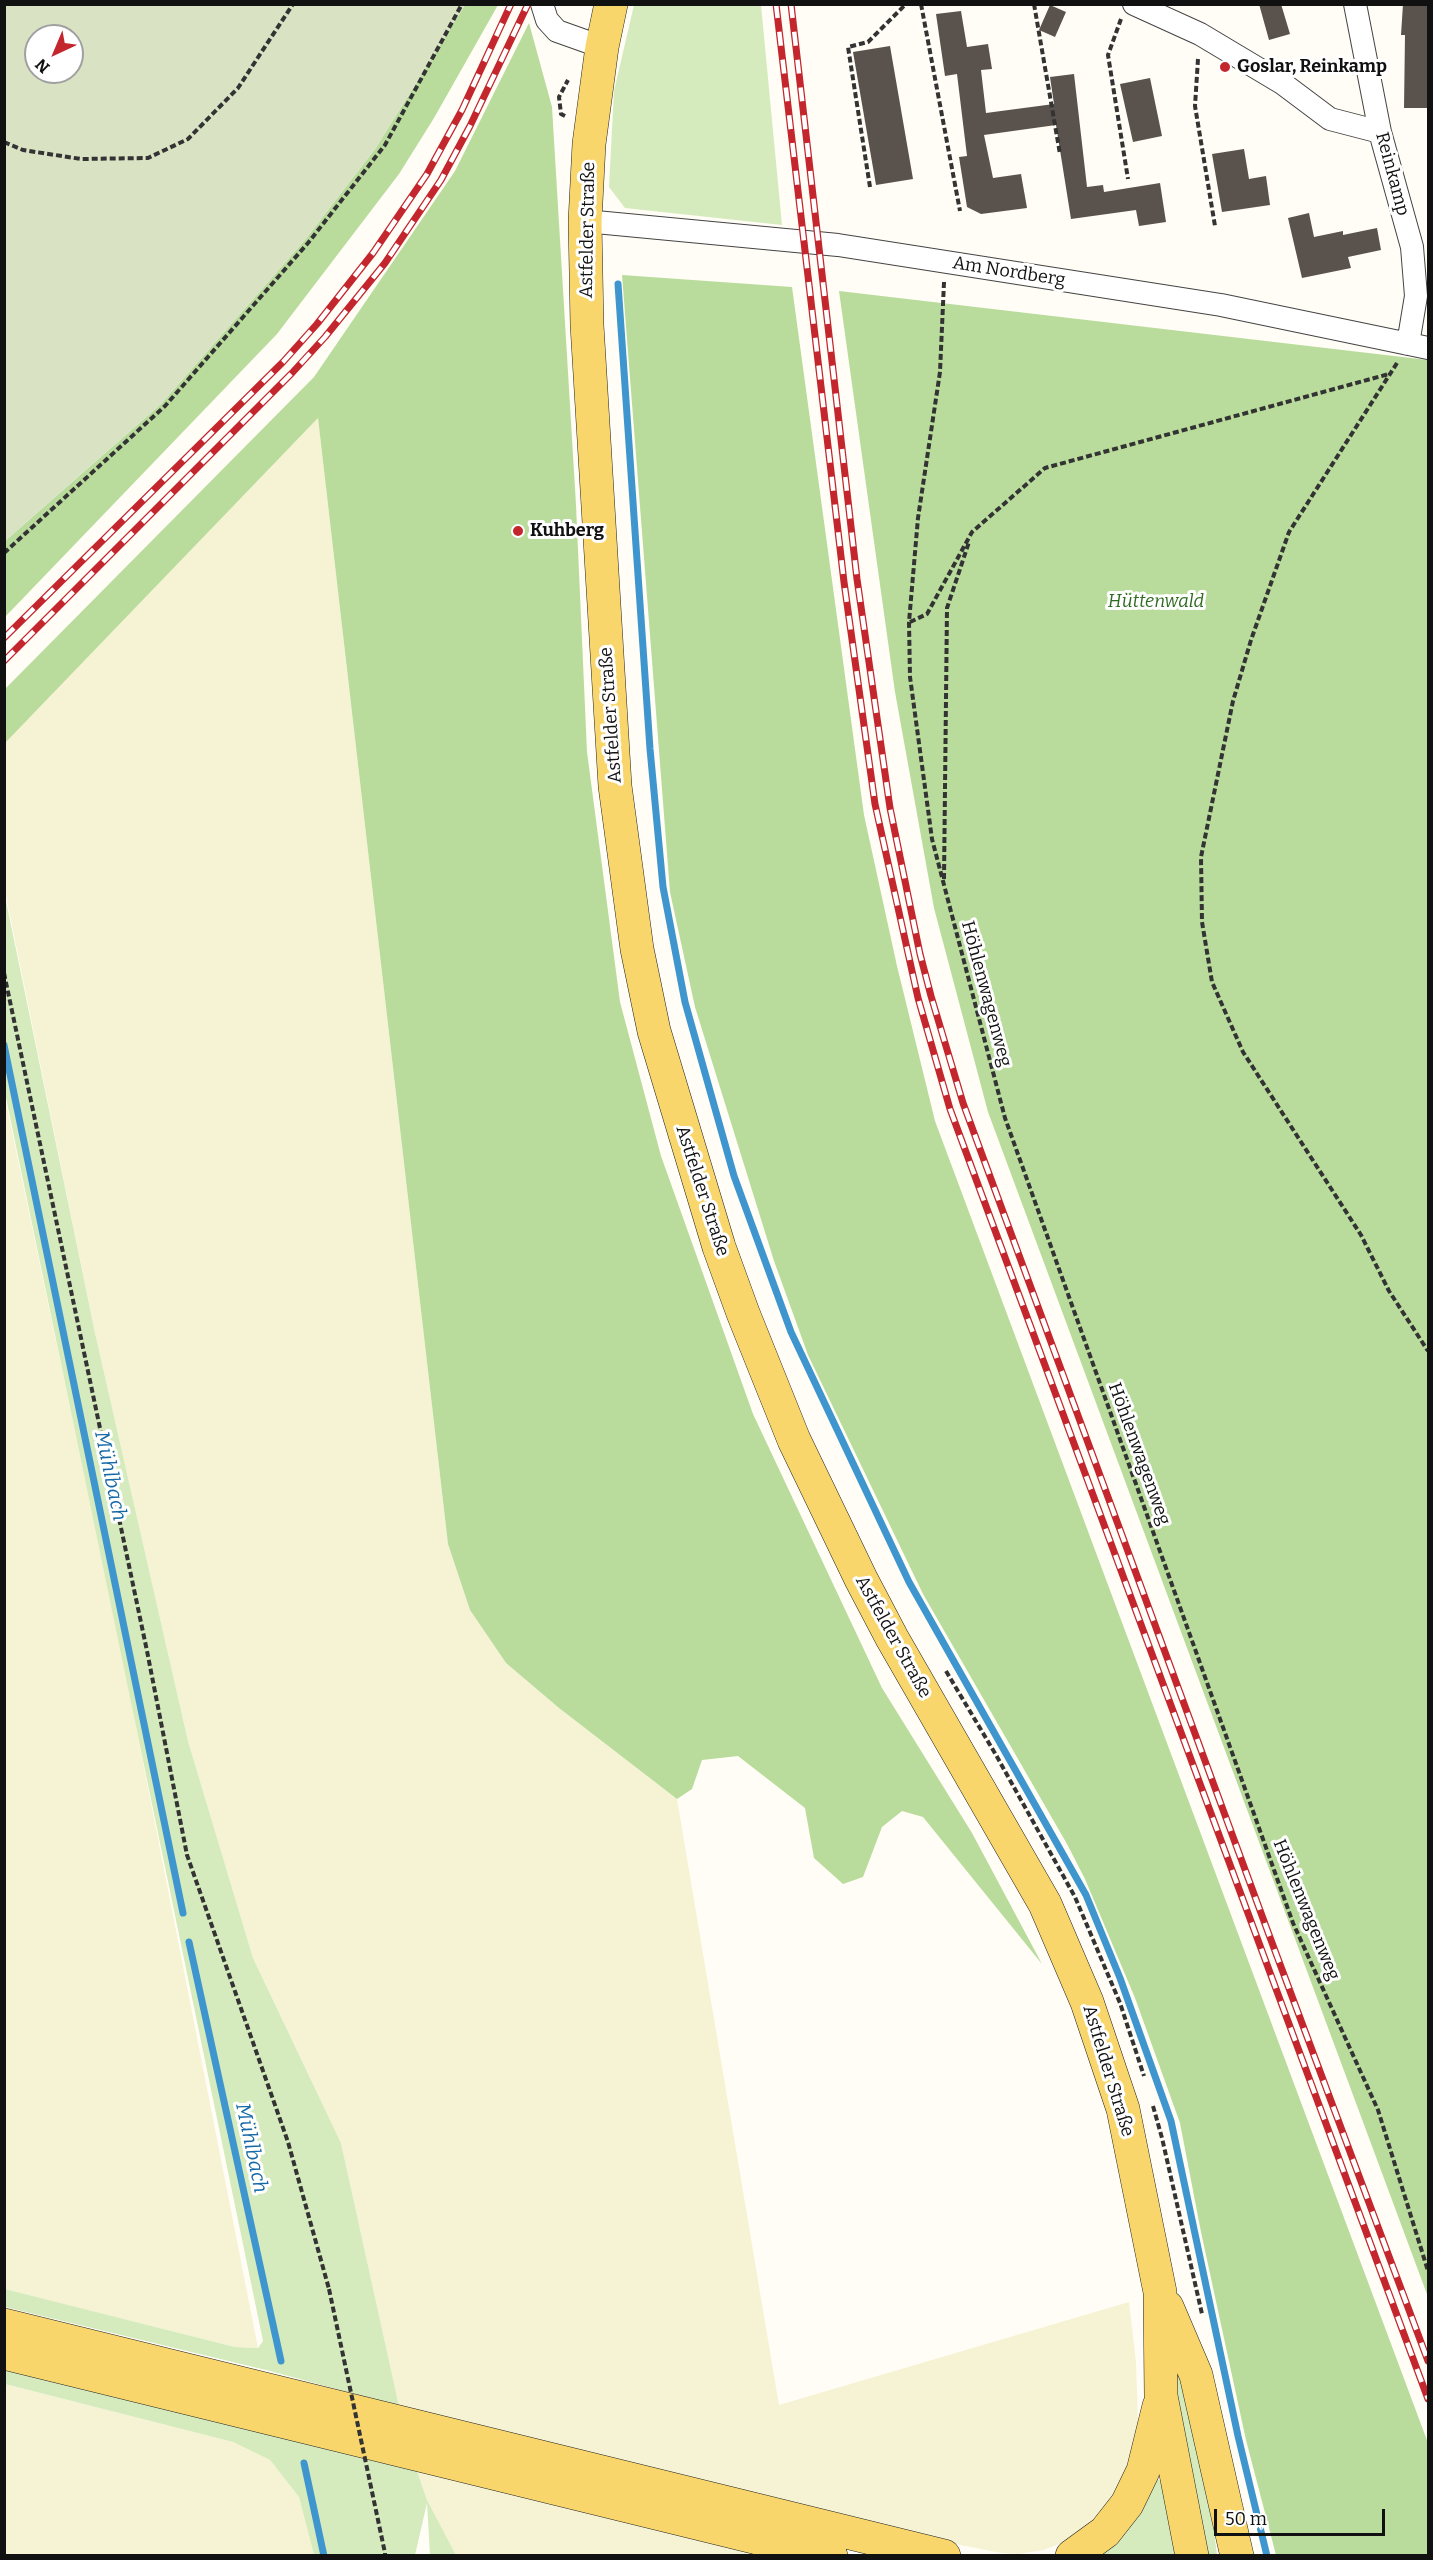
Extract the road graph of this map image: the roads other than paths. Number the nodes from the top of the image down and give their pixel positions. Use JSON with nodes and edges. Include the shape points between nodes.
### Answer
{"nodes":[{"id":1,"x":542,"y":4,"type":"edge"},
{"id":2,"x":611,"y":4,"type":"edge"},
{"id":3,"x":1355,"y":4,"type":"edge"},
{"id":4,"x":1128,"y":10,"type":"edge"},
{"id":5,"x":602,"y":47,"type":"junction"},
{"id":6,"x":1380,"y":132,"type":"junction"},
{"id":7,"x":585,"y":221,"type":"junction"},
{"id":8,"x":1418,"y":346,"type":"edge"},
{"id":9,"x":1160,"y":2292,"type":"junction"},
{"id":10,"x":4,"y":2325,"type":"edge"},
{"id":11,"x":4,"y":2353,"type":"edge"},
{"id":12,"x":1161,"y":2396,"type":"junction"},
{"id":13,"x":1234,"y":2551,"type":"edge"},
{"id":14,"x":831,"y":2556,"type":"edge"},
{"id":15,"x":944,"y":2556,"type":"edge"},
{"id":16,"x":1072,"y":2556,"type":"edge"},
{"id":17,"x":1192,"y":2556,"type":"edge"}],
"edges":[{"from":1,"to":5,"type":"street","via":[[547,20],[557,31]]},
{"from":2,"to":5,"type":"main road","name":"Astfelder Straße"},
{"from":3,"to":6,"type":"street","name":"Reinkamp"},
{"from":4,"to":6,"type":"street","via":[[1200,34],[1282,84],[1330,119]]},
{"from":5,"to":7,"type":"main road","name":"Astfelder Straße","via":[[591,123]]},
{"from":6,"to":8,"type":"street","name":"Reinkamp","via":[[1412,247]]},
{"from":7,"to":8,"type":"street","name":"Am Nordberg","via":[[838,245],[1221,305]]},
{"from":7,"to":9,"type":"main road","name":"Astfelder Straße","via":[[588,336],[615,786],[637,949],[654,1031],[719,1247],[794,1440],[892,1638],[1019,1855],[1071,1960],[1123,2109]]},
{"from":9,"to":12,"type":"main road"},
{"from":9,"to":13,"type":"main road","via":[[1196,2375]]},
{"from":10,"to":15,"type":"main road"},
{"from":11,"to":14,"type":"main road"},
{"from":12,"to":16,"type":"main road","via":[[1143,2471],[1127,2504],[1105,2532]]},
{"from":12,"to":17,"type":"main road"}]}
